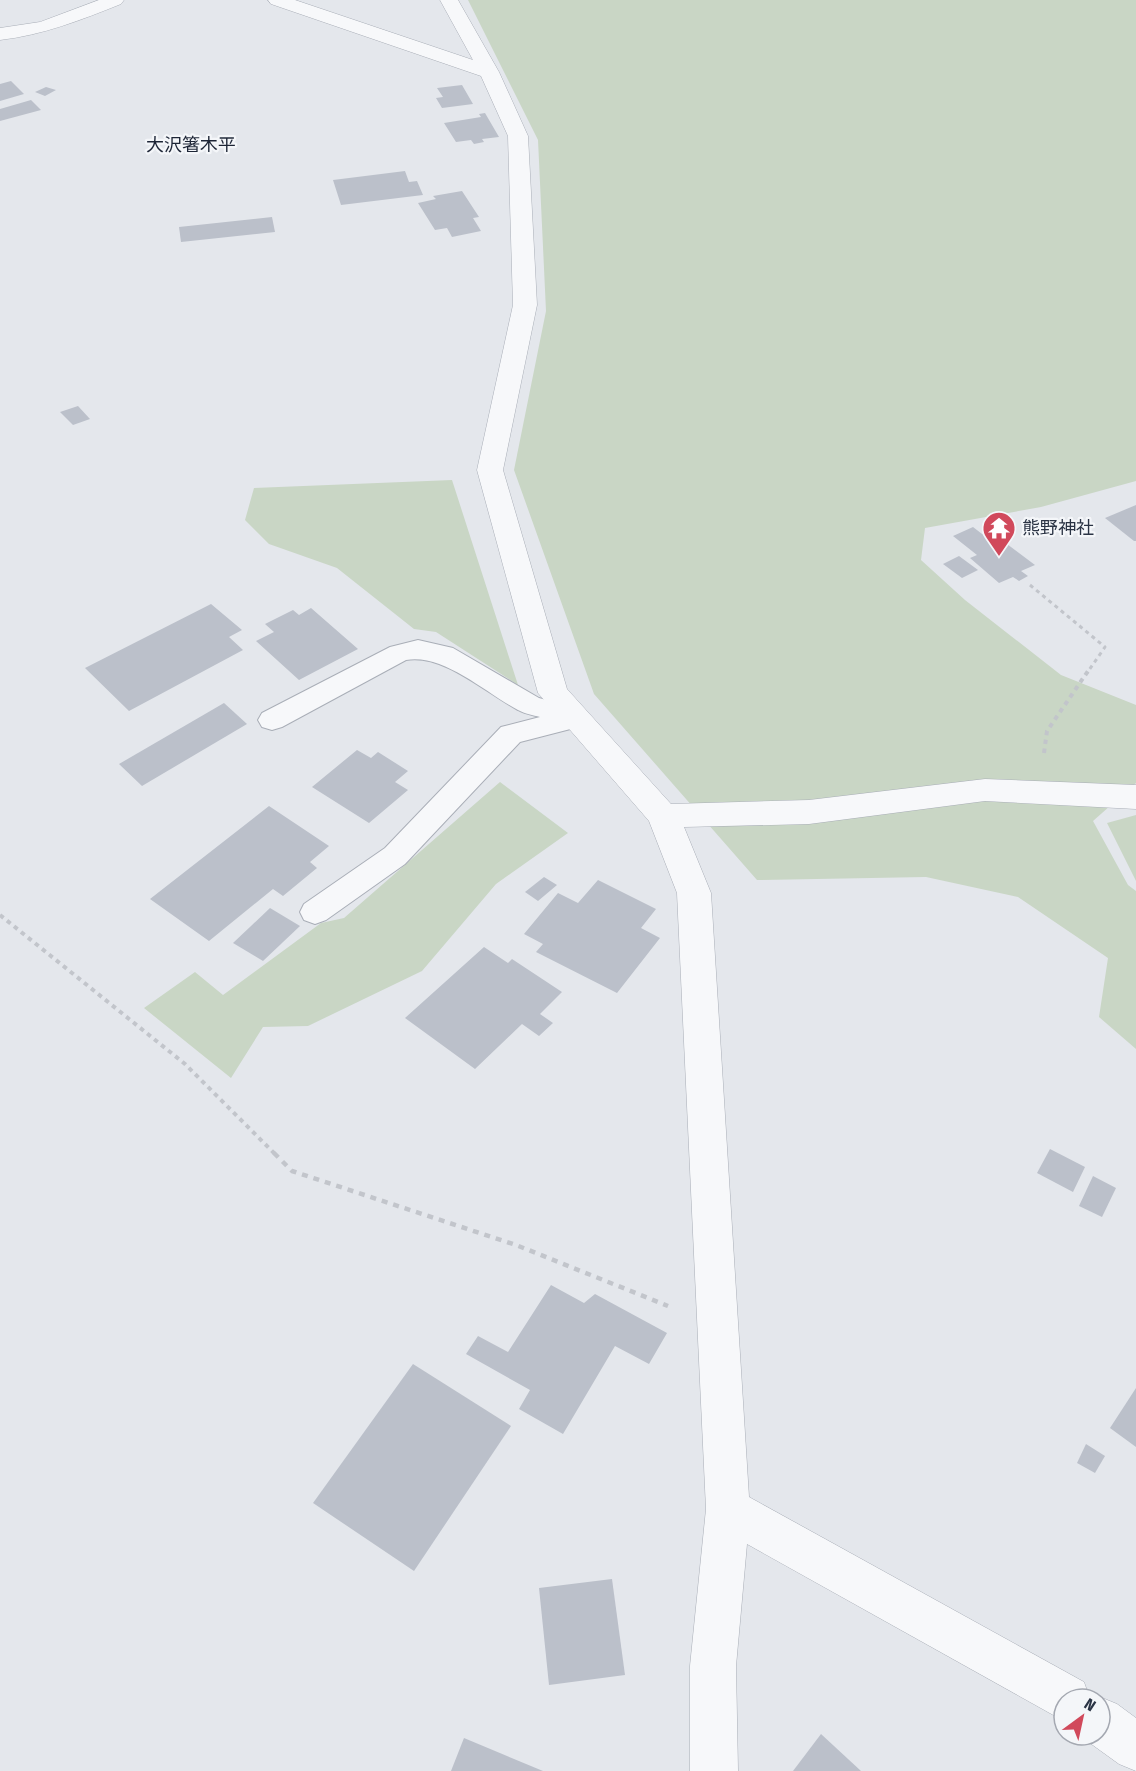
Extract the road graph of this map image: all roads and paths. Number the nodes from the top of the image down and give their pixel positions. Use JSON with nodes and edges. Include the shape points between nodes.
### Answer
{"nodes":[{"id":1,"x":115,"y":0,"type":"edge"},
{"id":2,"x":277,"y":0,"type":"edge"},
{"id":3,"x":449,"y":0,"type":"edge"},
{"id":4,"x":0,"y":34,"type":"edge"},
{"id":5,"x":489,"y":72,"type":"junction"},
{"id":6,"x":1030,"y":585,"type":"dead end"},
{"id":7,"x":576,"y":718,"type":"junction"},
{"id":8,"x":272,"y":720,"type":"dead end"},
{"id":9,"x":1040,"y":792,"type":"junction"},
{"id":10,"x":1136,"y":798,"type":"edge"},
{"id":11,"x":663,"y":816,"type":"junction"},
{"id":12,"x":315,"y":912,"type":"dead end"},
{"id":13,"x":0,"y":915,"type":"edge"},
{"id":14,"x":718,"y":1326,"type":"junction"},
{"id":15,"x":728,"y":1509,"type":"junction"},
{"id":16,"x":1052,"y":1691,"type":"edge"},
{"id":17,"x":1112,"y":1730,"type":"edge"},
{"id":18,"x":1136,"y":1747,"type":"edge"},
{"id":19,"x":714,"y":1771,"type":"edge"}],
"edges":[{"from":1,"to":4,"type":"street","via":[[32,31]]},
{"from":2,"to":5,"type":"street"},
{"from":3,"to":5,"type":"street"},
{"from":5,"to":7,"type":"street","via":[[518,136],[525,304],[489,470],[553,693]]},
{"from":6,"to":9,"type":"path","via":[[1105,647],[1047,731]]},
{"from":7,"to":8,"type":"lane","via":[[530,705],[444,654],[418,649],[399,653]]},
{"from":7,"to":11,"type":"street"},
{"from":7,"to":12,"type":"lane","via":[[511,734],[395,855]]},
{"from":9,"to":10,"type":"street"},
{"from":9,"to":11,"type":"street","via":[[985,790],[809,812]]},
{"from":11,"to":14,"type":"street","via":[[694,893]]},
{"from":13,"to":14,"type":"path","via":[[185,1064],[292,1171],[516,1245]]},
{"from":14,"to":15,"type":"street"},
{"from":15,"to":16,"type":"street"},
{"from":15,"to":19,"type":"street","via":[[713,1666]]},
{"from":17,"to":18,"type":"street"}]}
